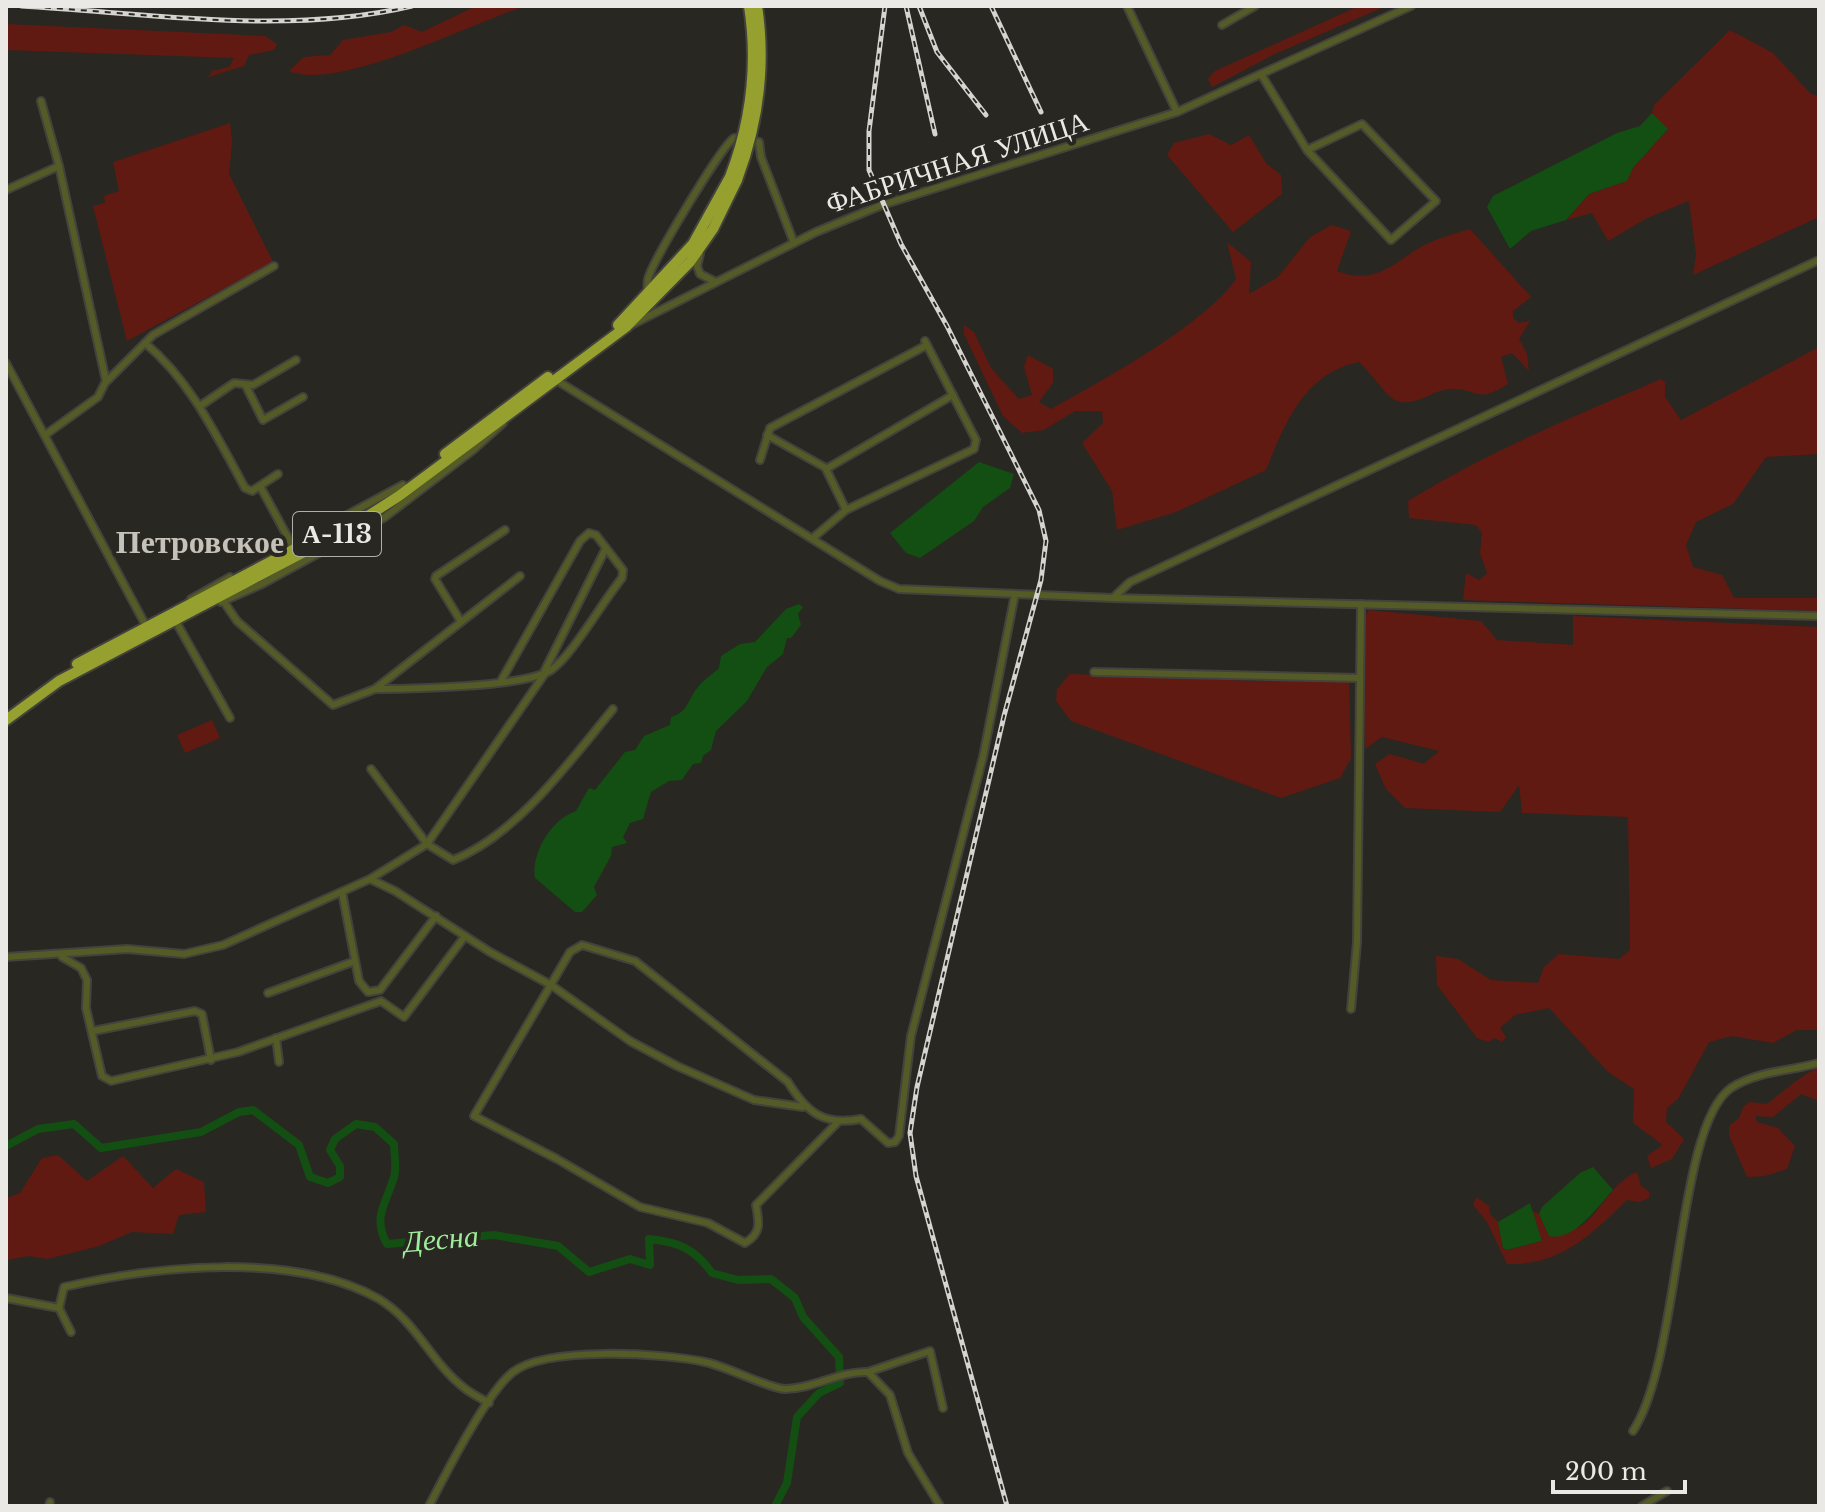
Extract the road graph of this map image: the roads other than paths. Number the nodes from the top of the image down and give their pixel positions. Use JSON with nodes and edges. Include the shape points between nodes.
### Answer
{"nodes":[{"id":1,"x":749,"y":6,"type":"edge"},
{"id":2,"x":757,"y":6,"type":"edge"},
{"id":3,"x":1127,"y":6,"type":"edge"},
{"id":4,"x":1255,"y":6,"type":"edge"},
{"id":5,"x":1411,"y":6,"type":"edge"},
{"id":6,"x":1222,"y":25,"type":"dead end"},
{"id":7,"x":1261,"y":74,"type":"junction"},
{"id":8,"x":41,"y":101,"type":"dead end"},
{"id":9,"x":1177,"y":112,"type":"junction"},
{"id":10,"x":1307,"y":150,"type":"junction"},
{"id":11,"x":59,"y":166,"type":"junction"},
{"id":12,"x":734,"y":179,"type":"junction"},
{"id":13,"x":6,"y":190,"type":"edge"},
{"id":14,"x":701,"y":240,"type":"junction"},
{"id":15,"x":794,"y":243,"type":"junction"},
{"id":16,"x":674,"y":245,"type":"junction"},
{"id":17,"x":1819,"y":260,"type":"edge"},
{"id":18,"x":274,"y":266,"type":"dead end"},
{"id":19,"x":724,"y":280,"type":"junction"},
{"id":20,"x":640,"y":303,"type":"junction"},
{"id":21,"x":626,"y":327,"type":"junction"},
{"id":22,"x":145,"y":343,"type":"junction"},
{"id":23,"x":296,"y":360,"type":"dead end"},
{"id":24,"x":6,"y":363,"type":"edge"},
{"id":25,"x":9,"y":374,"type":"edge"},
{"id":26,"x":556,"y":380,"type":"junction"},
{"id":27,"x":106,"y":381,"type":"junction"},
{"id":28,"x":246,"y":386,"type":"junction"},
{"id":29,"x":953,"y":395,"type":"junction"},
{"id":30,"x":303,"y":397,"type":"dead end"},
{"id":31,"x":200,"y":406,"type":"junction"},
{"id":32,"x":511,"y":413,"type":"junction"},
{"id":33,"x":45,"y":435,"type":"junction"},
{"id":34,"x":767,"y":435,"type":"junction"},
{"id":35,"x":760,"y":460,"type":"dead end"},
{"id":36,"x":826,"y":468,"type":"junction"},
{"id":37,"x":278,"y":474,"type":"dead end"},
{"id":38,"x":403,"y":485,"type":"junction"},
{"id":39,"x":260,"y":486,"type":"junction"},
{"id":40,"x":846,"y":510,"type":"junction"},
{"id":41,"x":505,"y":530,"type":"dead end"},
{"id":42,"x":814,"y":537,"type":"junction"},
{"id":43,"x":292,"y":545,"type":"junction"},
{"id":44,"x":606,"y":548,"type":"junction"},
{"id":45,"x":520,"y":576,"type":"dead end"},
{"id":46,"x":1015,"y":594,"type":"junction"},
{"id":47,"x":1113,"y":598,"type":"junction"},
{"id":48,"x":224,"y":602,"type":"junction"},
{"id":49,"x":205,"y":604,"type":"junction"},
{"id":50,"x":1361,"y":604,"type":"junction"},
{"id":51,"x":184,"y":607,"type":"junction"},
{"id":52,"x":1819,"y":616,"type":"edge"},
{"id":53,"x":175,"y":620,"type":"junction"},
{"id":54,"x":460,"y":620,"type":"junction"},
{"id":55,"x":146,"y":626,"type":"junction"},
{"id":56,"x":1094,"y":672,"type":"dead end"},
{"id":57,"x":544,"y":673,"type":"junction"},
{"id":58,"x":1360,"y":678,"type":"junction"},
{"id":59,"x":501,"y":681,"type":"junction"},
{"id":60,"x":375,"y":689,"type":"junction"},
{"id":61,"x":613,"y":709,"type":"dead end"},
{"id":62,"x":6,"y":711,"type":"edge"},
{"id":63,"x":230,"y":718,"type":"dead end"},
{"id":64,"x":6,"y":720,"type":"edge"},
{"id":65,"x":371,"y":769,"type":"dead end"},
{"id":66,"x":427,"y":844,"type":"junction"},
{"id":67,"x":370,"y":879,"type":"junction"},
{"id":68,"x":342,"y":892,"type":"junction"},
{"id":69,"x":436,"y":916,"type":"junction"},
{"id":70,"x":465,"y":936,"type":"junction"},
{"id":71,"x":58,"y":956,"type":"junction"},
{"id":72,"x":6,"y":957,"type":"edge"},
{"id":73,"x":355,"y":961,"type":"junction"},
{"id":74,"x":551,"y":985,"type":"junction"},
{"id":75,"x":268,"y":993,"type":"dead end"},
{"id":76,"x":1351,"y":1009,"type":"dead end"},
{"id":77,"x":93,"y":1031,"type":"junction"},
{"id":78,"x":276,"y":1038,"type":"junction"},
{"id":79,"x":211,"y":1060,"type":"junction"},
{"id":80,"x":279,"y":1062,"type":"dead end"},
{"id":81,"x":1819,"y":1063,"type":"edge"},
{"id":82,"x":803,"y":1107,"type":"junction"},
{"id":83,"x":837,"y":1123,"type":"junction"},
{"id":84,"x":6,"y":1298,"type":"edge"},
{"id":85,"x":59,"y":1308,"type":"junction"},
{"id":86,"x":71,"y":1332,"type":"dead end"},
{"id":87,"x":868,"y":1372,"type":"junction"},
{"id":88,"x":489,"y":1403,"type":"junction"},
{"id":89,"x":943,"y":1408,"type":"dead end"},
{"id":90,"x":1633,"y":1431,"type":"dead end"},
{"id":91,"x":1667,"y":1491,"type":"dead end"},
{"id":92,"x":429,"y":1506,"type":"edge"},
{"id":93,"x":940,"y":1506,"type":"edge"},
{"id":94,"x":1642,"y":1506,"type":"edge"}],
"edges":[{"from":1,"to":12,"type":"highway","number":"А-113","bridge":true,"via":[[752,88]]},
{"from":2,"to":12,"type":"highway","number":"А-113","bridge":true,"via":[[760,81],[753,131]]},
{"from":3,"to":9,"type":"street"},
{"from":4,"to":6,"type":"street"},
{"from":5,"to":7,"type":"street","name":"ФАБРИЧНАЯ УЛИЦА"},
{"from":7,"to":9,"type":"street","name":"ФАБРИЧНАЯ УЛИЦА"},
{"from":7,"to":10,"type":"street"},
{"from":8,"to":11,"type":"street"},
{"from":9,"to":15,"type":"street","name":"ФАБРИЧНАЯ УЛИЦА","via":[[882,205]]},
{"from":10,"to":10,"type":"street","via":[[1362,124],[1436,201],[1391,240]]},
{"from":11,"to":13,"type":"street"},
{"from":11,"to":27,"type":"street"},
{"from":12,"to":14,"type":"highway","number":"А-113"},
{"from":14,"to":16,"type":"street"},
{"from":14,"to":19,"type":"street","via":[[700,274],[711,282]]},
{"from":14,"to":20,"type":"highway","number":"А-113"},
{"from":14,"to":21,"type":"highway","number":"А-113","via":[[674,281]]},
{"from":15,"to":16,"type":"street","via":[[759,142],[737,137],[726,144]]},
{"from":15,"to":19,"type":"street","name":"ФАБРИЧНАЯ УЛИЦА"},
{"from":16,"to":20,"type":"street","via":[[648,278]]},
{"from":17,"to":47,"type":"street","via":[[1130,582]]},
{"from":18,"to":22,"type":"street"},
{"from":19,"to":21,"type":"street","name":"ФАБРИЧНАЯ УЛИЦА"},
{"from":20,"to":38,"type":"highway","number":"А-113","via":[[610,332]]},
{"from":21,"to":26,"type":"highway","number":"А-113"},
{"from":22,"to":27,"type":"street"},
{"from":22,"to":31,"type":"street"},
{"from":23,"to":28,"type":"street"},
{"from":24,"to":25,"type":"street"},
{"from":25,"to":33,"type":"street"},
{"from":26,"to":32,"type":"highway","number":"А-113"},
{"from":26,"to":42,"type":"street"},
{"from":27,"to":33,"type":"street","via":[[98,397]]},
{"from":28,"to":30,"type":"street","via":[[263,420]]},
{"from":28,"to":31,"type":"street","via":[[234,383]]},
{"from":29,"to":34,"type":"street","via":[[926,343],[770,428]]},
{"from":29,"to":36,"type":"street"},
{"from":29,"to":40,"type":"street","via":[[976,440],[974,449]]},
{"from":31,"to":39,"type":"street","via":[[245,488]]},
{"from":32,"to":48,"type":"street","via":[[484,442],[385,517]]},
{"from":32,"to":49,"type":"highway","number":"А-113","via":[[379,510]]},
{"from":33,"to":55,"type":"street"},
{"from":34,"to":35,"type":"street"},
{"from":34,"to":36,"type":"street"},
{"from":36,"to":40,"type":"street"},
{"from":37,"to":39,"type":"street"},
{"from":38,"to":43,"type":"street"},
{"from":38,"to":51,"type":"highway","number":"А-113","via":[[341,525]]},
{"from":39,"to":43,"type":"street"},
{"from":40,"to":42,"type":"street"},
{"from":41,"to":54,"type":"street","via":[[436,576]]},
{"from":42,"to":46,"type":"street","via":[[899,589]]},
{"from":43,"to":51,"type":"street","via":[[195,596]]},
{"from":44,"to":57,"type":"street"},
{"from":44,"to":57,"type":"street","via":[[623,570],[622,578]]},
{"from":44,"to":59,"type":"street","via":[[596,535],[584,535]]},
{"from":45,"to":54,"type":"street"},
{"from":46,"to":47,"type":"street"},
{"from":46,"to":83,"type":"street","via":[[983,757],[911,1036],[899,1136],[888,1143],[861,1119]]},
{"from":47,"to":50,"type":"street"},
{"from":48,"to":49,"type":"street"},
{"from":48,"to":60,"type":"street","via":[[237,621],[329,703]]},
{"from":49,"to":53,"type":"highway","number":"А-113"},
{"from":50,"to":52,"type":"street"},
{"from":50,"to":58,"type":"street"},
{"from":51,"to":55,"type":"highway","number":"А-113"},
{"from":53,"to":63,"type":"street"},
{"from":53,"to":64,"type":"highway","number":"А-113","via":[[39,692]]},
{"from":54,"to":60,"type":"street"},
{"from":55,"to":62,"type":"highway","number":"А-113","via":[[37,686]]},
{"from":56,"to":58,"type":"street"},
{"from":57,"to":59,"type":"street"},
{"from":57,"to":66,"type":"street"},
{"from":58,"to":76,"type":"street","via":[[1357,942]]},
{"from":59,"to":60,"type":"street"},
{"from":61,"to":66,"type":"street","via":[[557,777],[479,849],[453,860]]},
{"from":65,"to":66,"type":"street"},
{"from":66,"to":67,"type":"street"},
{"from":67,"to":68,"type":"street"},
{"from":67,"to":69,"type":"street"},
{"from":68,"to":71,"type":"street","via":[[223,945],[184,954],[127,949]]},
{"from":68,"to":73,"type":"street"},
{"from":69,"to":70,"type":"street"},
{"from":69,"to":73,"type":"street","via":[[380,990],[362,987]]},
{"from":70,"to":74,"type":"street"},
{"from":70,"to":78,"type":"street","via":[[404,1017],[381,1001]]},
{"from":71,"to":72,"type":"street"},
{"from":71,"to":77,"type":"street","via":[[81,968],[87,980],[86,1008]]},
{"from":73,"to":75,"type":"street"},
{"from":74,"to":82,"type":"street","via":[[630,1041],[717,1085],[754,1100]]},
{"from":74,"to":82,"type":"street","via":[[577,946],[635,961],[788,1082]]},
{"from":74,"to":83,"type":"street","via":[[474,1116],[640,1207],[708,1223],[745,1243],[760,1227],[756,1205]]},
{"from":77,"to":79,"type":"street","via":[[195,1011],[202,1014]]},
{"from":77,"to":79,"type":"street","via":[[107,1081]]},
{"from":78,"to":79,"type":"street"},
{"from":78,"to":80,"type":"street"},
{"from":81,"to":90,"type":"street","via":[[1743,1083],[1714,1106],[1698,1152],[1663,1346],[1650,1397]]},
{"from":82,"to":83,"type":"street"},
{"from":84,"to":85,"type":"street"},
{"from":85,"to":86,"type":"street"},
{"from":85,"to":88,"type":"street","via":[[64,1287],[121,1275],[310,1272],[380,1300],[416,1330],[462,1387]]},
{"from":87,"to":88,"type":"street","via":[[781,1389],[696,1360],[586,1355],[520,1367]]},
{"from":87,"to":89,"type":"street","via":[[930,1351]]},
{"from":87,"to":93,"type":"street","via":[[890,1395],[908,1453]]},
{"from":88,"to":92,"type":"street"},
{"from":91,"to":94,"type":"street"}]}
